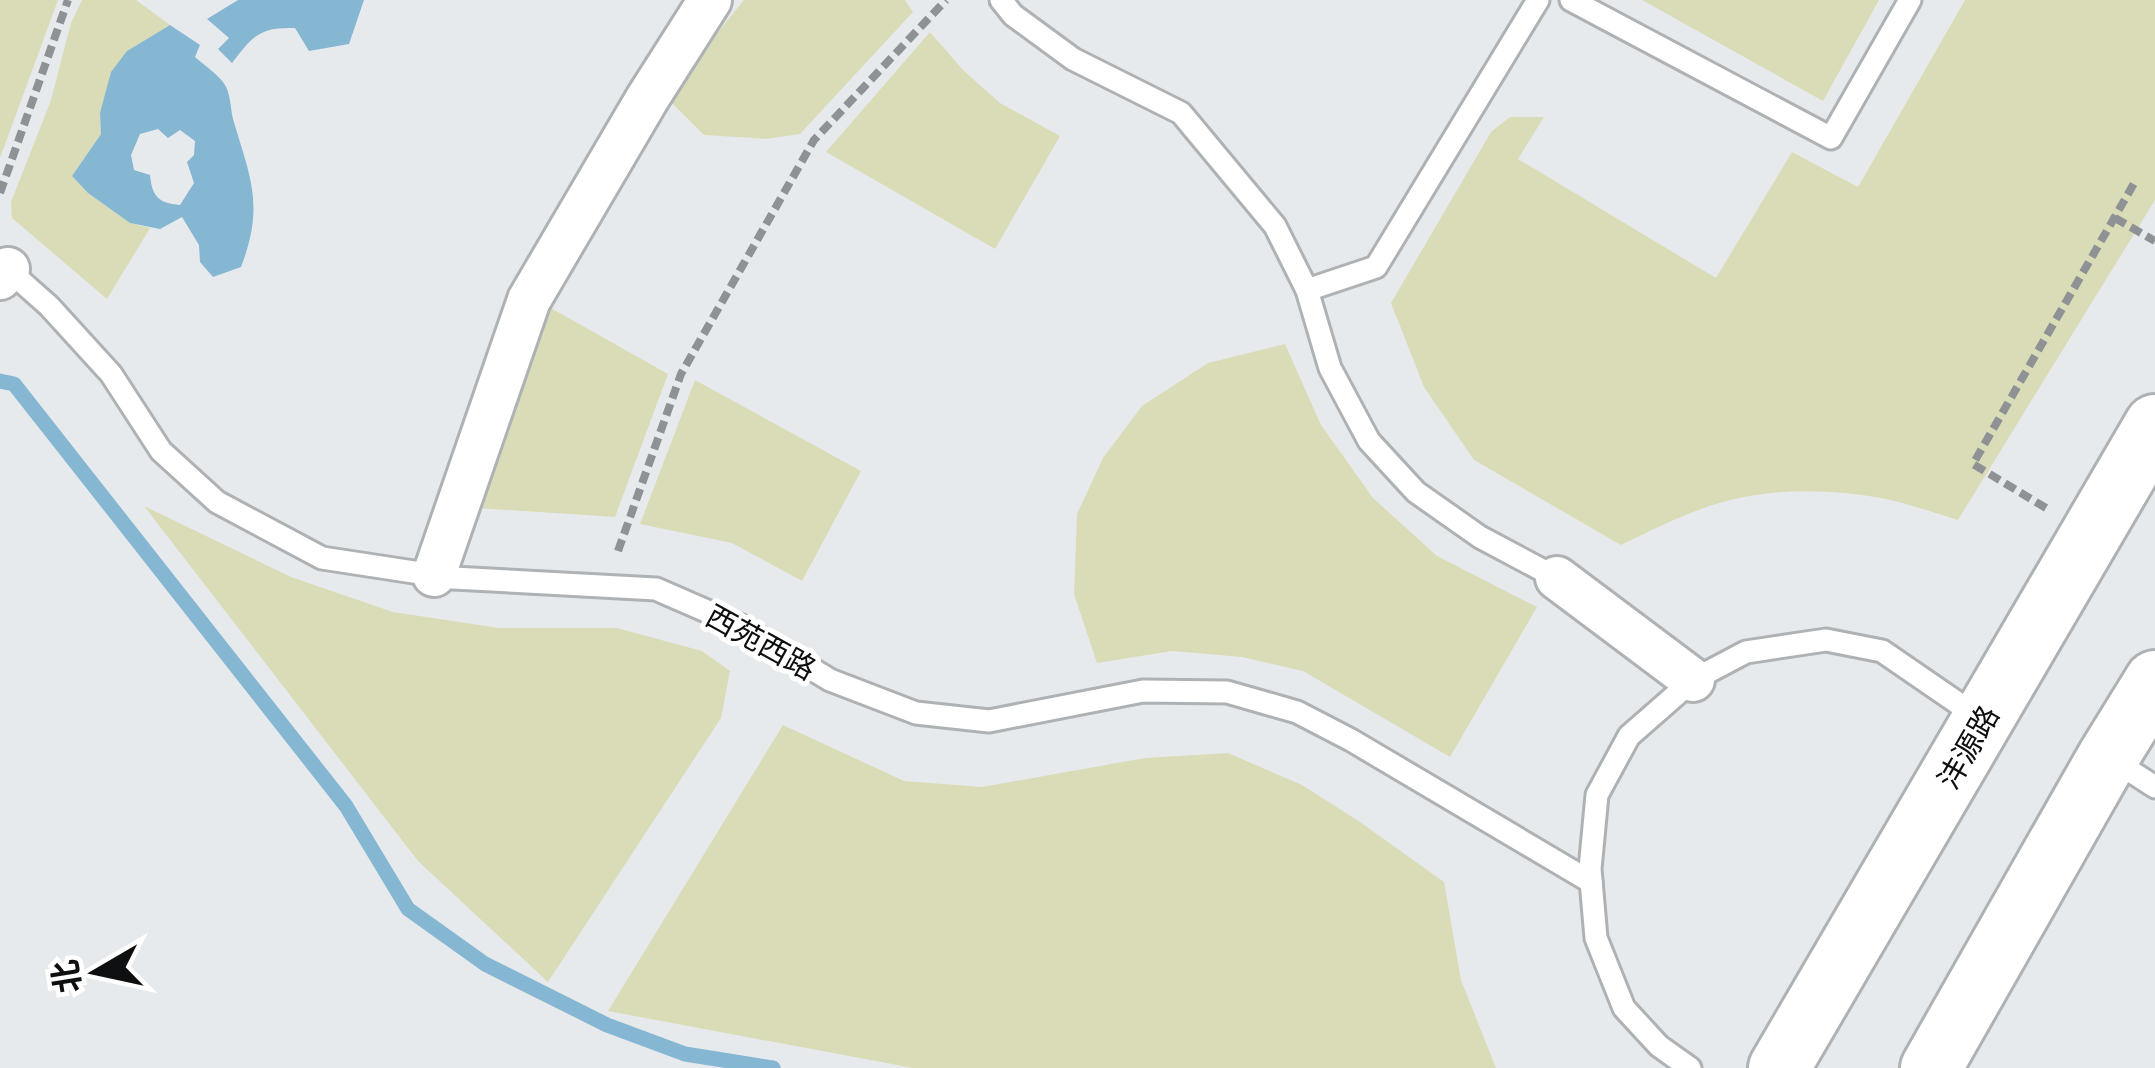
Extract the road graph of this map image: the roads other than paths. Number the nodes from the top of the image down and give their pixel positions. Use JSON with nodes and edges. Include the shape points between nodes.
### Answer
{"nodes":[{"id":1,"x":710,"y":0,"type":"edge"},
{"id":2,"x":1001,"y":0,"type":"edge"},
{"id":3,"x":1538,"y":0,"type":"edge"},
{"id":4,"x":1571,"y":0,"type":"edge"},
{"id":5,"x":1910,"y":0,"type":"edge"},
{"id":6,"x":3,"y":270,"type":"edge"},
{"id":7,"x":1307,"y":290,"type":"junction"},
{"id":8,"x":2155,"y":425,"type":"edge"},
{"id":9,"x":434,"y":574,"type":"junction"},
{"id":10,"x":1557,"y":578,"type":"joint"},
{"id":11,"x":1694,"y":680,"type":"junction"},
{"id":12,"x":2155,"y":681,"type":"edge"},
{"id":13,"x":1984,"y":721,"type":"junction"},
{"id":14,"x":2131,"y":772,"type":"edge"},
{"id":15,"x":1591,"y":882,"type":"junction"},
{"id":16,"x":1690,"y":1068,"type":"edge"},
{"id":17,"x":1779,"y":1068,"type":"edge"},
{"id":18,"x":1930,"y":1068,"type":"edge"}],
"edges":[{"from":1,"to":9,"type":"street","via":[[529,300]]},
{"from":2,"to":7,"type":"lane","via":[[1073,59],[1181,112],[1275,226]]},
{"from":3,"to":7,"type":"lane","via":[[1376,267]]},
{"from":4,"to":5,"type":"lane","via":[[1831,138]]},
{"from":6,"to":9,"type":"lane","name":"西苑西路","via":[[49,306],[111,374],[160,451],[218,502],[322,558]]},
{"from":7,"to":10,"type":"lane","via":[[1330,368],[1369,441],[1416,492]]},
{"from":8,"to":13,"type":"main road","name":"沣源路"},
{"from":9,"to":15,"type":"lane","name":"西苑西路","via":[[656,589],[741,626],[830,680],[916,713],[989,721],[1143,691],[1227,692],[1297,712],[1351,740]]},
{"from":10,"to":11,"type":"street"},
{"from":11,"to":13,"type":"lane","via":[[1746,652],[1826,640],[1882,651]]},
{"from":11,"to":15,"type":"lane","via":[[1628,736],[1597,795]]},
{"from":12,"to":14,"type":"main road"},
{"from":13,"to":17,"type":"main road","name":"沣源路"},
{"from":14,"to":18,"type":"main road"},
{"from":15,"to":16,"type":"lane","via":[[1596,938],[1624,1008]]}]}
